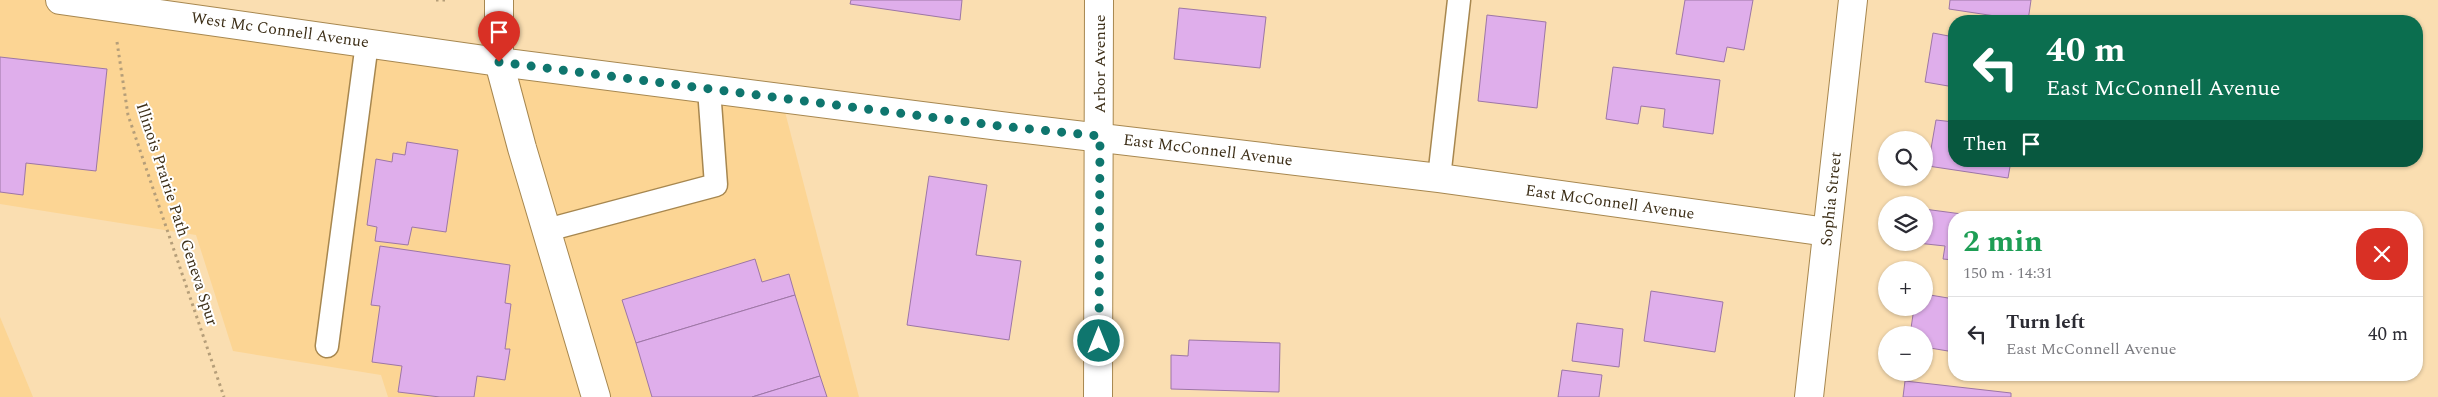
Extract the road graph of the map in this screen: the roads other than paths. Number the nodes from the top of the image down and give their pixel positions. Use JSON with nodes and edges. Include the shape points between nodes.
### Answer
{"nodes":[{"id":1,"x":60,"y":0,"type":"edge"},
{"id":2,"x":499,"y":0,"type":"edge"},
{"id":3,"x":1099,"y":0,"type":"edge"},
{"id":4,"x":1459,"y":0,"type":"edge"},
{"id":5,"x":1853,"y":0,"type":"edge"},
{"id":6,"x":367,"y":43,"type":"junction"},
{"id":7,"x":499,"y":62,"type":"junction"},
{"id":8,"x":709,"y":89,"type":"junction"},
{"id":9,"x":1100,"y":136,"type":"junction"},
{"id":10,"x":1439,"y":178,"type":"junction"},
{"id":11,"x":547,"y":230,"type":"junction"},
{"id":12,"x":1827,"y":232,"type":"junction"},
{"id":13,"x":327,"y":346,"type":"dead end"},
{"id":14,"x":596,"y":397,"type":"edge"},
{"id":15,"x":1098,"y":397,"type":"edge"},
{"id":16,"x":1809,"y":397,"type":"edge"}],
"edges":[{"from":1,"to":6,"type":"street","name":"West Mc Connell Avenue"},
{"from":2,"to":7,"type":"street"},
{"from":3,"to":9,"type":"street","name":"Arbor Avenue"},
{"from":4,"to":10,"type":"lane"},
{"from":5,"to":12,"type":"street","name":"Sophia Street"},
{"from":6,"to":7,"type":"street","name":"West Mc Connell Avenue"},
{"from":6,"to":13,"type":"lane"},
{"from":7,"to":8,"type":"street","name":"East McConnell Avenue"},
{"from":7,"to":11,"type":"street"},
{"from":8,"to":9,"type":"street","name":"East McConnell Avenue"},
{"from":8,"to":11,"type":"lane","via":[[716,185]]},
{"from":9,"to":10,"type":"street","name":"East McConnell Avenue"},
{"from":9,"to":15,"type":"street","name":"Arbor Avenue"},
{"from":10,"to":12,"type":"street","name":"East McConnell Avenue"},
{"from":11,"to":14,"type":"street"},
{"from":12,"to":16,"type":"street","name":"Sophia Street"}]}
